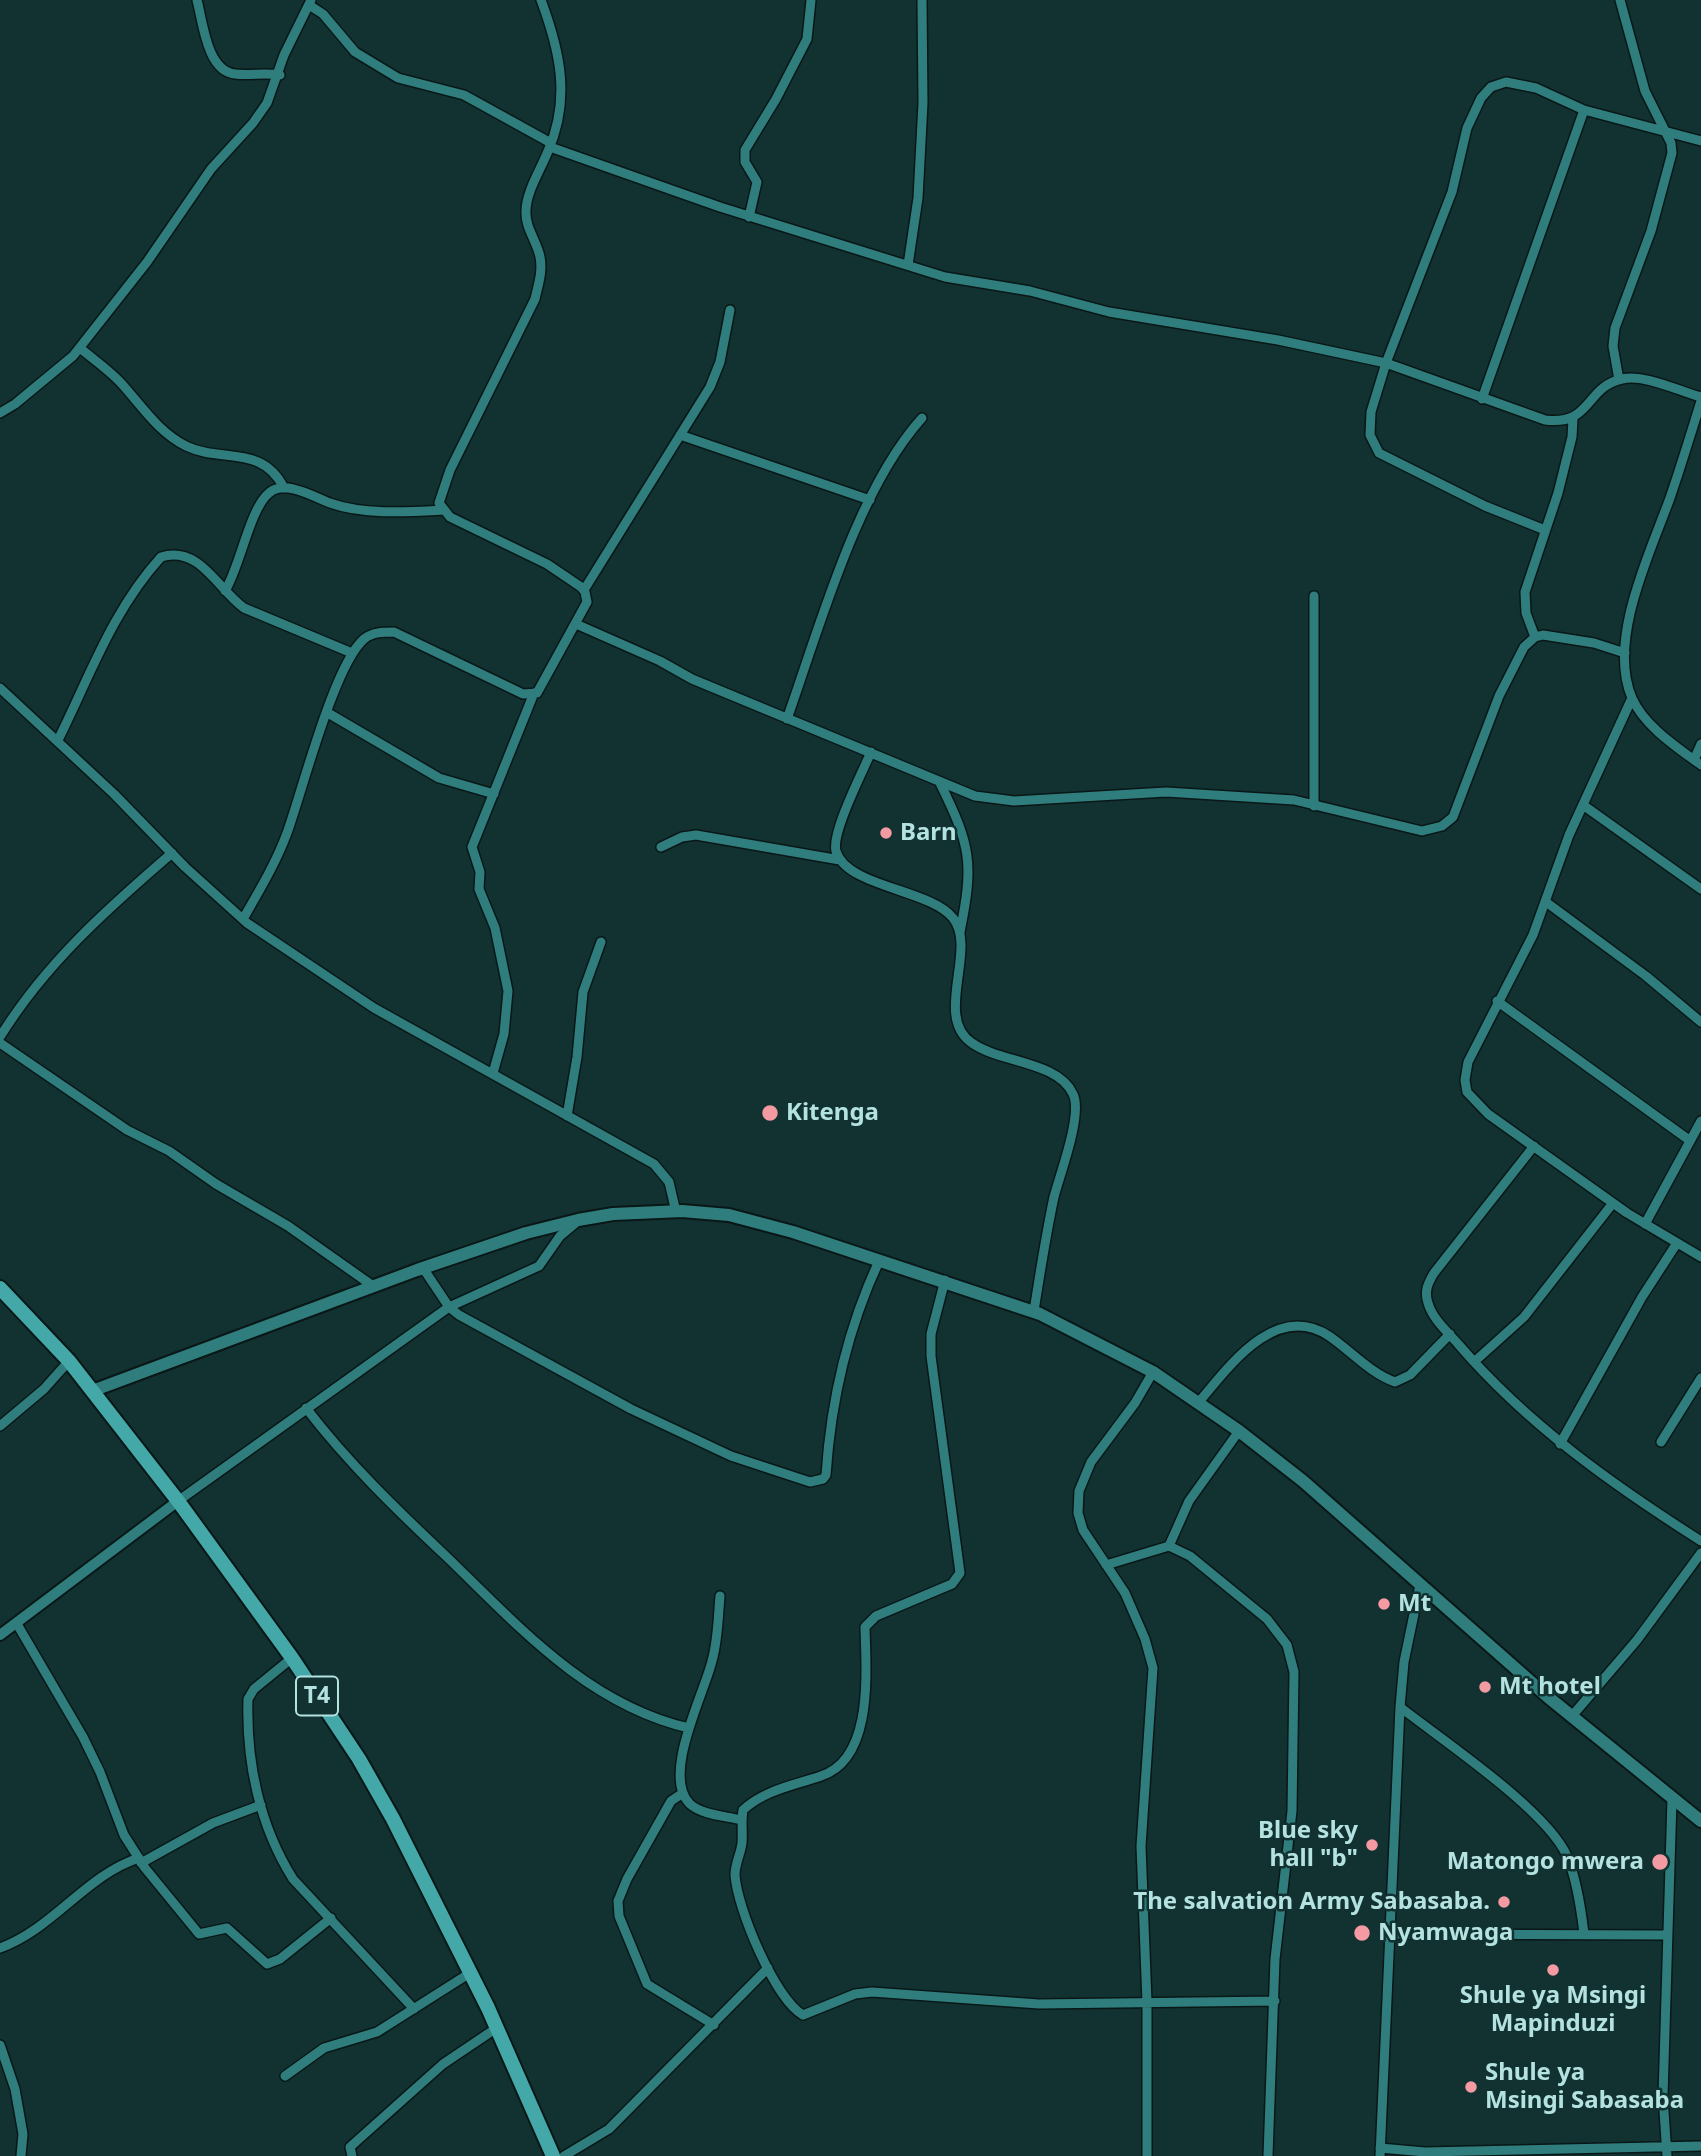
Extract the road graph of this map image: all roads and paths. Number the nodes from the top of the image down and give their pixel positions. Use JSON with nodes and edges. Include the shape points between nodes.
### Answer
{"nodes":[{"id":1,"x":197,"y":0,"type":"edge"},
{"id":2,"x":541,"y":0,"type":"edge"},
{"id":3,"x":811,"y":0,"type":"edge"},
{"id":4,"x":922,"y":0,"type":"edge"},
{"id":5,"x":1620,"y":0,"type":"edge"},
{"id":6,"x":310,"y":2,"type":"edge"},
{"id":7,"x":280,"y":75,"type":"junction"},
{"id":8,"x":1584,"y":110,"type":"junction"},
{"id":9,"x":1663,"y":130,"type":"junction"},
{"id":10,"x":1701,"y":141,"type":"edge"},
{"id":11,"x":551,"y":145,"type":"junction"},
{"id":12,"x":748,"y":216,"type":"junction"},
{"id":13,"x":908,"y":265,"type":"junction"},
{"id":14,"x":730,"y":310,"type":"dead end"},
{"id":15,"x":80,"y":348,"type":"junction"},
{"id":16,"x":1386,"y":363,"type":"junction"},
{"id":17,"x":1619,"y":380,"type":"junction"},
{"id":18,"x":1482,"y":399,"type":"junction"},
{"id":19,"x":1701,"y":399,"type":"edge"},
{"id":20,"x":0,"y":413,"type":"edge"},
{"id":21,"x":922,"y":418,"type":"dead end"},
{"id":22,"x":1573,"y":419,"type":"junction"},
{"id":23,"x":680,"y":435,"type":"junction"},
{"id":24,"x":284,"y":488,"type":"junction"},
{"id":25,"x":870,"y":500,"type":"junction"},
{"id":26,"x":443,"y":510,"type":"junction"},
{"id":27,"x":1545,"y":530,"type":"junction"},
{"id":28,"x":584,"y":590,"type":"junction"},
{"id":29,"x":225,"y":591,"type":"junction"},
{"id":30,"x":1314,"y":596,"type":"dead end"},
{"id":31,"x":576,"y":625,"type":"junction"},
{"id":32,"x":1535,"y":637,"type":"junction"},
{"id":33,"x":352,"y":653,"type":"junction"},
{"id":34,"x":1625,"y":653,"type":"junction"},
{"id":35,"x":0,"y":688,"type":"edge"},
{"id":36,"x":534,"y":694,"type":"junction"},
{"id":37,"x":1632,"y":698,"type":"junction"},
{"id":38,"x":328,"y":713,"type":"junction"},
{"id":39,"x":787,"y":719,"type":"junction"},
{"id":40,"x":58,"y":740,"type":"junction"},
{"id":41,"x":1701,"y":744,"type":"edge"},
{"id":42,"x":871,"y":752,"type":"junction"},
{"id":43,"x":1698,"y":762,"type":"edge"},
{"id":44,"x":940,"y":783,"type":"junction"},
{"id":45,"x":494,"y":794,"type":"junction"},
{"id":46,"x":1583,"y":805,"type":"junction"},
{"id":47,"x":1314,"y":806,"type":"junction"},
{"id":48,"x":661,"y":846,"type":"dead end"},
{"id":49,"x":172,"y":853,"type":"junction"},
{"id":50,"x":840,"y":860,"type":"junction"},
{"id":51,"x":1701,"y":889,"type":"edge"},
{"id":52,"x":1546,"y":902,"type":"junction"},
{"id":53,"x":243,"y":919,"type":"junction"},
{"id":54,"x":959,"y":937,"type":"junction"},
{"id":55,"x":600,"y":942,"type":"dead end"},
{"id":56,"x":1497,"y":1001,"type":"junction"},
{"id":57,"x":1701,"y":1022,"type":"edge"},
{"id":58,"x":0,"y":1037,"type":"edge"},
{"id":59,"x":0,"y":1043,"type":"edge"},
{"id":60,"x":493,"y":1073,"type":"junction"},
{"id":61,"x":567,"y":1116,"type":"junction"},
{"id":62,"x":1701,"y":1121,"type":"edge"},
{"id":63,"x":1689,"y":1140,"type":"junction"},
{"id":64,"x":1534,"y":1146,"type":"junction"},
{"id":65,"x":1613,"y":1203,"type":"junction"},
{"id":66,"x":676,"y":1212,"type":"junction"},
{"id":67,"x":578,"y":1220,"type":"junction"},
{"id":68,"x":1646,"y":1224,"type":"junction"},
{"id":69,"x":1677,"y":1243,"type":"junction"},
{"id":70,"x":1701,"y":1257,"type":"edge"},
{"id":71,"x":879,"y":1261,"type":"junction"},
{"id":72,"x":423,"y":1268,"type":"junction"},
{"id":73,"x":945,"y":1280,"type":"junction"},
{"id":74,"x":373,"y":1286,"type":"junction"},
{"id":75,"x":0,"y":1288,"type":"edge"},
{"id":76,"x":449,"y":1307,"type":"junction"},
{"id":77,"x":1034,"y":1311,"type":"junction"},
{"id":78,"x":1450,"y":1334,"type":"junction"},
{"id":79,"x":69,"y":1360,"type":"junction"},
{"id":80,"x":1474,"y":1362,"type":"junction"},
{"id":81,"x":1153,"y":1372,"type":"junction"},
{"id":82,"x":1701,"y":1378,"type":"edge"},
{"id":83,"x":92,"y":1391,"type":"junction"},
{"id":84,"x":1199,"y":1402,"type":"junction"},
{"id":85,"x":306,"y":1409,"type":"junction"},
{"id":86,"x":0,"y":1426,"type":"edge"},
{"id":87,"x":1239,"y":1431,"type":"junction"},
{"id":88,"x":1661,"y":1442,"type":"dead end"},
{"id":89,"x":1560,"y":1444,"type":"junction"},
{"id":90,"x":178,"y":1500,"type":"junction"},
{"id":91,"x":1701,"y":1541,"type":"edge"},
{"id":92,"x":1169,"y":1546,"type":"junction"},
{"id":93,"x":1701,"y":1553,"type":"edge"},
{"id":94,"x":1106,"y":1565,"type":"junction"},
{"id":95,"x":1420,"y":1586,"type":"junction"},
{"id":96,"x":720,"y":1596,"type":"dead end"},
{"id":97,"x":17,"y":1624,"type":"junction"},
{"id":98,"x":0,"y":1635,"type":"edge"},
{"id":99,"x":292,"y":1658,"type":"junction"},
{"id":100,"x":1400,"y":1707,"type":"junction"},
{"id":101,"x":1572,"y":1716,"type":"junction"},
{"id":102,"x":689,"y":1728,"type":"junction"},
{"id":103,"x":682,"y":1793,"type":"junction"},
{"id":104,"x":1672,"y":1799,"type":"junction"},
{"id":105,"x":261,"y":1805,"type":"junction"},
{"id":106,"x":741,"y":1820,"type":"junction"},
{"id":107,"x":1701,"y":1821,"type":"edge"},
{"id":108,"x":140,"y":1861,"type":"junction"},
{"id":109,"x":331,"y":1918,"type":"junction"},
{"id":110,"x":1389,"y":1934,"type":"junction"},
{"id":111,"x":1584,"y":1934,"type":"junction"},
{"id":112,"x":1667,"y":1935,"type":"junction"},
{"id":113,"x":0,"y":1948,"type":"edge"},
{"id":114,"x":768,"y":1968,"type":"junction"},
{"id":115,"x":470,"y":1973,"type":"junction"},
{"id":116,"x":1275,"y":2001,"type":"junction"},
{"id":117,"x":1147,"y":2004,"type":"junction"},
{"id":118,"x":414,"y":2008,"type":"junction"},
{"id":119,"x":714,"y":2025,"type":"junction"},
{"id":120,"x":498,"y":2027,"type":"junction"},
{"id":121,"x":0,"y":2045,"type":"edge"},
{"id":122,"x":285,"y":2076,"type":"dead end"},
{"id":123,"x":1701,"y":2146,"type":"edge"},
{"id":124,"x":1380,"y":2152,"type":"edge"},
{"id":125,"x":1667,"y":2152,"type":"edge"},
{"id":126,"x":1482,"y":2153,"type":"edge"},
{"id":127,"x":1578,"y":2153,"type":"edge"},
{"id":128,"x":21,"y":2156,"type":"edge"},
{"id":129,"x":352,"y":2156,"type":"edge"},
{"id":130,"x":553,"y":2156,"type":"edge"},
{"id":131,"x":564,"y":2156,"type":"edge"},
{"id":132,"x":1147,"y":2156,"type":"edge"},
{"id":133,"x":1268,"y":2156,"type":"edge"}],
"edges":[{"from":1,"to":7,"type":"street","via":[[220,68],[239,75]]},
{"from":2,"to":11,"type":"street","via":[[556,39],[563,76],[562,106]]},
{"from":3,"to":12,"type":"street","via":[[807,39],[745,150],[745,162],[757,182]]},
{"from":4,"to":13,"type":"street","via":[[918,198]]},
{"from":5,"to":9,"type":"street","via":[[1645,91]]},
{"from":6,"to":7,"type":"street","via":[[284,55]]},
{"from":6,"to":11,"type":"street","via":[[355,52],[398,78],[451,90]]},
{"from":7,"to":15,"type":"street","via":[[253,123],[211,169]]},
{"from":8,"to":9,"type":"street"},
{"from":8,"to":16,"type":"street","via":[[1536,88],[1506,82],[1491,87],[1481,98],[1467,128],[1452,192]]},
{"from":8,"to":18,"type":"street"},
{"from":9,"to":10,"type":"street"},
{"from":9,"to":17,"type":"street","via":[[1672,153],[1651,231],[1615,328]]},
{"from":11,"to":12,"type":"street"},
{"from":11,"to":26,"type":"street","via":[[526,209],[540,256],[535,299],[444,484],[439,503]]},
{"from":12,"to":13,"type":"street"},
{"from":13,"to":16,"type":"street","via":[[1109,312]]},
{"from":14,"to":23,"type":"street","via":[[720,362]]},
{"from":15,"to":20,"type":"street","via":[[58,371]]},
{"from":15,"to":24,"type":"street","via":[[179,442],[267,466]]},
{"from":16,"to":18,"type":"street"},
{"from":16,"to":27,"type":"street","via":[[1371,412],[1370,435],[1379,453]]},
{"from":17,"to":19,"type":"street","via":[[1636,378]]},
{"from":17,"to":22,"type":"street","via":[[1601,390]]},
{"from":18,"to":22,"type":"street","via":[[1545,420]]},
{"from":19,"to":34,"type":"street","via":[[1647,557]]},
{"from":21,"to":25,"type":"street","via":[[899,444]]},
{"from":22,"to":27,"type":"street","via":[[1570,447]]},
{"from":23,"to":25,"type":"street"},
{"from":23,"to":28,"type":"street"},
{"from":24,"to":26,"type":"street","via":[[351,507]]},
{"from":24,"to":29,"type":"street","via":[[269,492],[264,500]]},
{"from":25,"to":39,"type":"street"},
{"from":26,"to":28,"type":"street","via":[[547,564]]},
{"from":27,"to":32,"type":"street","via":[[1525,592],[1525,613]]},
{"from":28,"to":31,"type":"street","via":[[587,602]]},
{"from":29,"to":33,"type":"street","via":[[244,608]]},
{"from":29,"to":40,"type":"street","via":[[191,559],[176,554],[161,557],[118,613]]},
{"from":30,"to":47,"type":"street"},
{"from":31,"to":36,"type":"street","via":[[542,688]]},
{"from":31,"to":39,"type":"street"},
{"from":32,"to":34,"type":"street","via":[[1594,643]]},
{"from":32,"to":47,"type":"street","via":[[1524,647],[1499,696],[1457,806],[1442,826],[1422,831]]},
{"from":33,"to":36,"type":"street","via":[[365,638],[394,632],[515,690]]},
{"from":33,"to":38,"type":"street"},
{"from":34,"to":37,"type":"street"},
{"from":35,"to":40,"type":"street"},
{"from":36,"to":45,"type":"street"},
{"from":37,"to":43,"type":"street","via":[[1660,733]]},
{"from":37,"to":46,"type":"street"},
{"from":38,"to":45,"type":"street","via":[[439,778]]},
{"from":38,"to":53,"type":"street","via":[[286,834]]},
{"from":39,"to":42,"type":"street"},
{"from":40,"to":49,"type":"street"},
{"from":41,"to":43,"type":"street"},
{"from":42,"to":44,"type":"street"},
{"from":42,"to":50,"type":"street","via":[[838,834],[835,849]]},
{"from":44,"to":47,"type":"street","via":[[975,796],[1014,801],[1166,792],[1294,800]]},
{"from":44,"to":54,"type":"street","via":[[968,850],[968,895]]},
{"from":45,"to":60,"type":"street","via":[[472,847],[508,991],[508,1013]]},
{"from":46,"to":51,"type":"street"},
{"from":46,"to":52,"type":"street","via":[[1555,867]]},
{"from":48,"to":50,"type":"street","via":[[696,835]]},
{"from":49,"to":53,"type":"street"},
{"from":49,"to":58,"type":"street","via":[[54,963]]},
{"from":50,"to":54,"type":"street","via":[[945,911],[953,918]]},
{"from":52,"to":56,"type":"street"},
{"from":52,"to":57,"type":"street"},
{"from":53,"to":60,"type":"street","via":[[374,1008]]},
{"from":54,"to":77,"type":"street","via":[[954,997],[963,1033],[992,1053],[1058,1075],[1075,1096]]},
{"from":55,"to":61,"type":"street","via":[[583,992]]},
{"from":56,"to":63,"type":"street"},
{"from":56,"to":64,"type":"street","via":[[1468,1062],[1467,1092],[1475,1103]]},
{"from":59,"to":74,"type":"street","via":[[127,1130],[288,1226]]},
{"from":60,"to":61,"type":"street"},
{"from":61,"to":66,"type":"street","via":[[660,1169],[669,1182]]},
{"from":62,"to":63,"type":"street"},
{"from":63,"to":68,"type":"street"},
{"from":64,"to":65,"type":"street"},
{"from":64,"to":78,"type":"street","via":[[1426,1286],[1432,1315]]},
{"from":65,"to":68,"type":"street"},
{"from":65,"to":80,"type":"street","via":[[1524,1317]]},
{"from":66,"to":67,"type":"main road"},
{"from":66,"to":71,"type":"main road","via":[[729,1215]]},
{"from":67,"to":72,"type":"main road"},
{"from":67,"to":76,"type":"street","via":[[539,1266]]},
{"from":68,"to":69,"type":"street"},
{"from":69,"to":70,"type":"street"},
{"from":69,"to":89,"type":"street"},
{"from":71,"to":73,"type":"main road"},
{"from":71,"to":76,"type":"street","via":[[846,1343],[831,1418],[826,1475],[818,1481],[787,1477],[731,1456],[631,1409]]},
{"from":72,"to":74,"type":"main road"},
{"from":72,"to":76,"type":"street"},
{"from":73,"to":77,"type":"main road"},
{"from":73,"to":106,"type":"street","via":[[931,1334],[931,1356],[960,1573],[952,1584],[876,1616],[865,1627],[863,1715],[843,1766],[752,1801]]},
{"from":74,"to":83,"type":"main road"},
{"from":75,"to":79,"type":"highway","number":"T4"},
{"from":76,"to":85,"type":"street"},
{"from":77,"to":81,"type":"main road"},
{"from":78,"to":80,"type":"street"},
{"from":78,"to":84,"type":"street","via":[[1416,1370],[1395,1382],[1383,1378],[1326,1334],[1305,1326],[1270,1331],[1248,1348]]},
{"from":79,"to":83,"type":"highway","number":"T4"},
{"from":79,"to":86,"type":"street","via":[[44,1389]]},
{"from":80,"to":89,"type":"street"},
{"from":81,"to":84,"type":"main road"},
{"from":81,"to":94,"type":"street","via":[[1091,1462],[1079,1491],[1083,1530]]},
{"from":82,"to":88,"type":"street"},
{"from":83,"to":90,"type":"highway","number":"T4"},
{"from":84,"to":87,"type":"main road"},
{"from":85,"to":90,"type":"street"},
{"from":85,"to":102,"type":"street","via":[[341,1453],[414,1528],[566,1670],[636,1711]]},
{"from":87,"to":92,"type":"street","via":[[1189,1501]]},
{"from":87,"to":95,"type":"main road","via":[[1303,1481]]},
{"from":89,"to":91,"type":"street"},
{"from":90,"to":97,"type":"street"},
{"from":90,"to":99,"type":"highway","number":"T4"},
{"from":92,"to":94,"type":"street"},
{"from":92,"to":116,"type":"street","via":[[1190,1556],[1267,1619],[1287,1645],[1294,1672],[1292,1811],[1276,1948]]},
{"from":93,"to":101,"type":"street","via":[[1622,1660]]},
{"from":94,"to":117,"type":"street","via":[[1125,1593],[1153,1668],[1141,1846]]},
{"from":95,"to":100,"type":"street"},
{"from":95,"to":101,"type":"main road"},
{"from":96,"to":102,"type":"street","via":[[712,1662]]},
{"from":97,"to":98,"type":"street"},
{"from":97,"to":108,"type":"street","via":[[83,1737],[124,1835]]},
{"from":99,"to":105,"type":"street","via":[[248,1699],[253,1771]]},
{"from":99,"to":115,"type":"highway","number":"T4","via":[[393,1819]]},
{"from":100,"to":110,"type":"street"},
{"from":100,"to":111,"type":"street","via":[[1495,1781],[1557,1839],[1575,1882]]},
{"from":101,"to":104,"type":"main road"},
{"from":102,"to":103,"type":"street","via":[[680,1761]]},
{"from":103,"to":106,"type":"street","via":[[702,1810]]},
{"from":103,"to":119,"type":"street","via":[[671,1801],[627,1879],[618,1901],[619,1916],[647,1984]]},
{"from":104,"to":107,"type":"main road"},
{"from":104,"to":112,"type":"street"},
{"from":105,"to":108,"type":"street","via":[[213,1823]]},
{"from":105,"to":109,"type":"street","via":[[278,1855],[293,1879]]},
{"from":106,"to":114,"type":"street","via":[[742,1847],[735,1875]]},
{"from":108,"to":109,"type":"street","via":[[200,1934],[227,1928],[267,1964],[280,1959]]},
{"from":108,"to":113,"type":"street","via":[[100,1879],[38,1929]]},
{"from":109,"to":118,"type":"street"},
{"from":110,"to":111,"type":"street"},
{"from":110,"to":124,"type":"street"},
{"from":111,"to":112,"type":"street"},
{"from":112,"to":125,"type":"street","via":[[1663,2096]]},
{"from":114,"to":117,"type":"street","via":[[791,2008],[803,2015],[872,1992],[1039,2004]]},
{"from":114,"to":119,"type":"street"},
{"from":115,"to":118,"type":"street"},
{"from":115,"to":120,"type":"highway","number":"T4"},
{"from":116,"to":117,"type":"street"},
{"from":116,"to":133,"type":"street"},
{"from":117,"to":132,"type":"street"},
{"from":118,"to":122,"type":"street","via":[[377,2032],[324,2048]]},
{"from":119,"to":131,"type":"street","via":[[609,2129]]},
{"from":120,"to":129,"type":"street","via":[[443,2064],[368,2127],[350,2147]]},
{"from":120,"to":130,"type":"highway","number":"T4"},
{"from":121,"to":128,"type":"street","via":[[15,2089],[23,2134]]},
{"from":123,"to":125,"type":"street"},
{"from":124,"to":126,"type":"street"},
{"from":125,"to":127,"type":"street"},
{"from":126,"to":127,"type":"street"}]}
